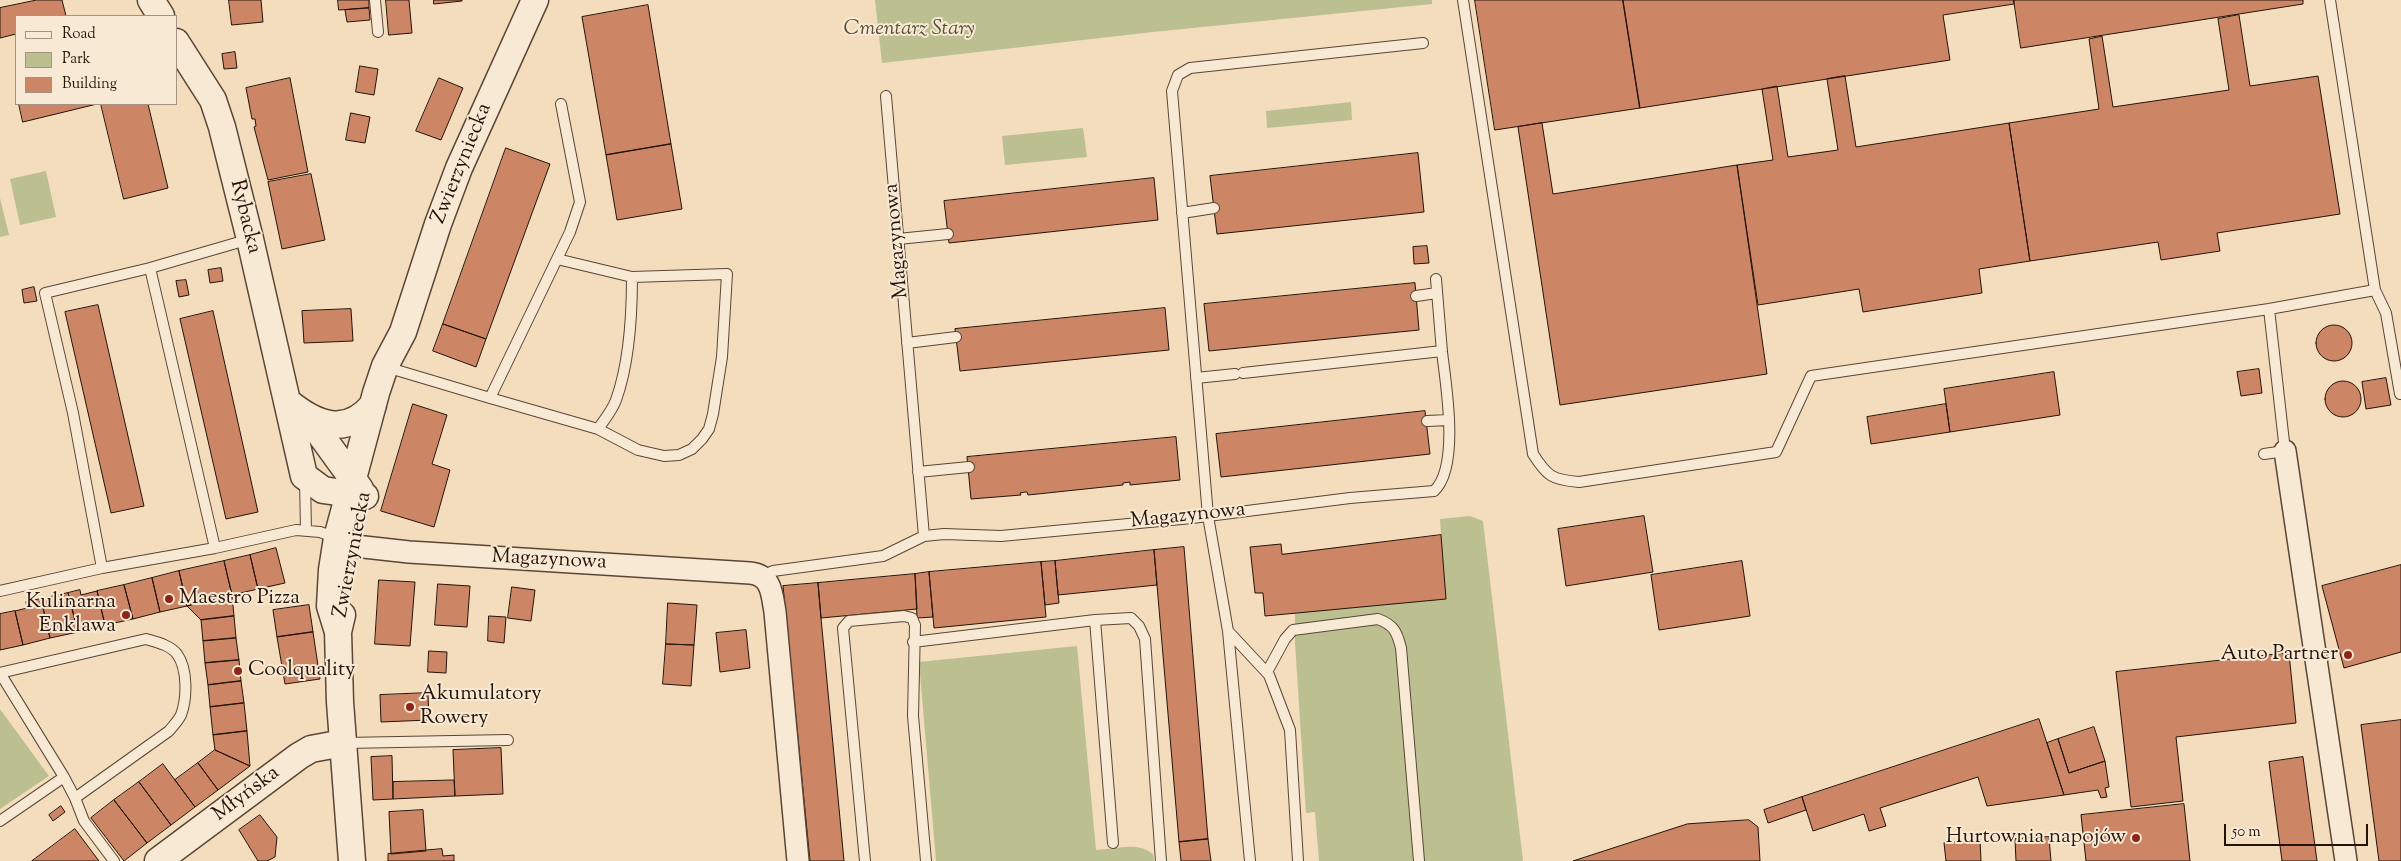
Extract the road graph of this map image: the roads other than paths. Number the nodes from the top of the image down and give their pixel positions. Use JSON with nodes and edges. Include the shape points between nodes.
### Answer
{"nodes":[{"id":1,"x":151,"y":0,"type":"edge"},
{"id":2,"x":375,"y":0,"type":"edge"},
{"id":3,"x":535,"y":0,"type":"edge"},
{"id":4,"x":1463,"y":0,"type":"edge"},
{"id":5,"x":2330,"y":0,"type":"edge"},
{"id":6,"x":160,"y":15,"type":"edge"},
{"id":7,"x":378,"y":32,"type":"dead end"},
{"id":8,"x":1423,"y":43,"type":"dead end"},
{"id":9,"x":178,"y":45,"type":"edge"},
{"id":10,"x":886,"y":96,"type":"dead end"},
{"id":11,"x":561,"y":104,"type":"dead end"},
{"id":12,"x":1214,"y":208,"type":"dead end"},
{"id":13,"x":1182,"y":213,"type":"junction"},
{"id":14,"x":948,"y":234,"type":"dead end"},
{"id":15,"x":250,"y":239,"type":"junction"},
{"id":16,"x":898,"y":239,"type":"junction"},
{"id":17,"x":557,"y":259,"type":"junction"},
{"id":18,"x":150,"y":268,"type":"junction"},
{"id":19,"x":632,"y":278,"type":"junction"},
{"id":20,"x":1436,"y":279,"type":"dead end"},
{"id":21,"x":2375,"y":290,"type":"junction"},
{"id":22,"x":1438,"y":293,"type":"junction"},
{"id":23,"x":1416,"y":296,"type":"dead end"},
{"id":24,"x":2269,"y":309,"type":"junction"},
{"id":25,"x":956,"y":337,"type":"dead end"},
{"id":26,"x":907,"y":343,"type":"junction"},
{"id":27,"x":1442,"y":352,"type":"junction"},
{"id":28,"x":394,"y":369,"type":"junction"},
{"id":29,"x":1196,"y":378,"type":"junction"},
{"id":30,"x":2400,"y":394,"type":"edge"},
{"id":31,"x":490,"y":398,"type":"junction"},
{"id":32,"x":373,"y":405,"type":"junction"},
{"id":33,"x":298,"y":409,"type":"junction"},
{"id":34,"x":1449,"y":420,"type":"junction"},
{"id":35,"x":1427,"y":422,"type":"dead end"},
{"id":36,"x":598,"y":429,"type":"junction"},
{"id":37,"x":2285,"y":451,"type":"junction"},
{"id":38,"x":2264,"y":454,"type":"dead end"},
{"id":39,"x":969,"y":467,"type":"dead end"},
{"id":40,"x":918,"y":472,"type":"junction"},
{"id":41,"x":304,"y":476,"type":"junction"},
{"id":42,"x":356,"y":490,"type":"junction"},
{"id":43,"x":1208,"y":516,"type":"junction"},
{"id":44,"x":306,"y":530,"type":"junction"},
{"id":45,"x":924,"y":536,"type":"junction"},
{"id":46,"x":345,"y":542,"type":"junction"},
{"id":47,"x":215,"y":548,"type":"junction"},
{"id":48,"x":102,"y":568,"type":"junction"},
{"id":49,"x":762,"y":576,"type":"junction"},
{"id":50,"x":0,"y":591,"type":"edge"},
{"id":51,"x":1095,"y":620,"type":"junction"},
{"id":52,"x":1228,"y":631,"type":"junction"},
{"id":53,"x":913,"y":642,"type":"junction"},
{"id":54,"x":1267,"y":672,"type":"junction"},
{"id":55,"x":0,"y":673,"type":"edge"},
{"id":56,"x":508,"y":740,"type":"dead end"},
{"id":57,"x":343,"y":743,"type":"junction"},
{"id":58,"x":64,"y":777,"type":"junction"},
{"id":59,"x":76,"y":798,"type":"junction"},
{"id":60,"x":0,"y":820,"type":"edge"},
{"id":61,"x":1113,"y":843,"type":"dead end"},
{"id":62,"x":114,"y":861,"type":"edge"},
{"id":63,"x":158,"y":861,"type":"edge"},
{"id":64,"x":352,"y":861,"type":"edge"},
{"id":65,"x":798,"y":861,"type":"edge"},
{"id":66,"x":865,"y":861,"type":"edge"},
{"id":67,"x":926,"y":861,"type":"edge"},
{"id":68,"x":1161,"y":861,"type":"edge"},
{"id":69,"x":1250,"y":861,"type":"edge"},
{"id":70,"x":1298,"y":861,"type":"edge"},
{"id":71,"x":1419,"y":861,"type":"edge"},
{"id":72,"x":2346,"y":861,"type":"edge"}],
"edges":[{"from":1,"to":6,"type":"street"},
{"from":2,"to":7,"type":"lane"},
{"from":3,"to":28,"type":"street","name":"Zwierzyniecka","via":[[459,168],[403,332]]},
{"from":4,"to":24,"type":"lane","via":[[1533,454],[1545,472],[1558,480],[1579,482],[1776,452],[1811,376]]},
{"from":5,"to":21,"type":"lane"},
{"from":8,"to":13,"type":"lane","via":[[1182,71],[1172,91]]},
{"from":9,"to":15,"type":"street","name":"Rybacka","via":[[213,100]]},
{"from":10,"to":16,"type":"lane","name":"Magazynowa"},
{"from":11,"to":17,"type":"lane","via":[[580,202]]},
{"from":12,"to":13,"type":"lane"},
{"from":13,"to":29,"type":"lane"},
{"from":14,"to":16,"type":"lane"},
{"from":15,"to":18,"type":"lane"},
{"from":15,"to":33,"type":"street","name":"Rybacka"},
{"from":16,"to":26,"type":"lane","name":"Magazynowa"},
{"from":17,"to":19,"type":"lane"},
{"from":17,"to":31,"type":"lane"},
{"from":18,"to":47,"type":"lane"},
{"from":18,"to":48,"type":"lane","via":[[45,293],[73,412]]},
{"from":19,"to":36,"type":"lane","via":[[632,308],[622,380],[616,401]]},
{"from":19,"to":36,"type":"lane","via":[[727,274],[722,357],[713,414],[702,439],[679,455],[664,456],[638,450]]},
{"from":20,"to":22,"type":"lane"},
{"from":21,"to":24,"type":"lane"},
{"from":21,"to":30,"type":"lane","via":[[2386,314]]},
{"from":22,"to":23,"type":"lane"},
{"from":22,"to":27,"type":"lane"},
{"from":24,"to":37,"type":"lane"},
{"from":25,"to":26,"type":"lane"},
{"from":26,"to":40,"type":"lane","name":"Magazynowa"},
{"from":27,"to":29,"type":"lane"},
{"from":27,"to":34,"type":"lane"},
{"from":28,"to":31,"type":"lane"},
{"from":28,"to":32,"type":"street","name":"Zwierzyniecka"},
{"from":28,"to":42,"type":"street","name":"Zwierzyniecka"},
{"from":29,"to":43,"type":"lane"},
{"from":31,"to":36,"type":"lane"},
{"from":32,"to":33,"type":"street","via":[[364,416],[349,423],[321,422]]},
{"from":32,"to":42,"type":"street","name":"Zwierzyniecka"},
{"from":33,"to":41,"type":"street","name":"Rybacka"},
{"from":33,"to":42,"type":"street","name":"Rybacka"},
{"from":34,"to":35,"type":"lane"},
{"from":34,"to":43,"type":"lane","name":"Magazynowa","via":[[1444,476],[1439,486],[1429,493],[1350,498]]},
{"from":37,"to":38,"type":"lane"},
{"from":37,"to":72,"type":"street"},
{"from":39,"to":40,"type":"lane"},
{"from":40,"to":45,"type":"lane","name":"Magazynowa"},
{"from":41,"to":42,"type":"street","via":[[322,490]]},
{"from":41,"to":44,"type":"lane"},
{"from":42,"to":46,"type":"street","name":"Zwierzyniecka"},
{"from":43,"to":45,"type":"lane","name":"Magazynowa","via":[[1001,536]]},
{"from":43,"to":52,"type":"lane"},
{"from":44,"to":46,"type":"lane"},
{"from":44,"to":47,"type":"lane"},
{"from":45,"to":49,"type":"lane","name":"Magazynowa","via":[[883,556],[773,571]]},
{"from":46,"to":49,"type":"street","name":"Magazynowa","via":[[409,552]]},
{"from":46,"to":57,"type":"street","name":"Zwierzyniecka","via":[[338,632]]},
{"from":47,"to":48,"type":"lane"},
{"from":48,"to":50,"type":"lane"},
{"from":49,"to":65,"type":"street","via":[[769,583],[775,612]]},
{"from":51,"to":53,"type":"lane"},
{"from":51,"to":61,"type":"lane"},
{"from":51,"to":68,"type":"lane","via":[[1131,618],[1145,639]]},
{"from":52,"to":54,"type":"lane"},
{"from":52,"to":69,"type":"lane"},
{"from":53,"to":66,"type":"lane","via":[[915,625],[912,618],[904,616],[849,622],[843,628]]},
{"from":53,"to":67,"type":"lane","via":[[913,716]]},
{"from":54,"to":70,"type":"lane","via":[[1290,730]]},
{"from":54,"to":71,"type":"lane","via":[[1284,639],[1293,630],[1378,620],[1390,624],[1396,631],[1401,648]]},
{"from":55,"to":58,"type":"lane"},
{"from":55,"to":59,"type":"lane","via":[[146,639],[163,644],[177,654],[184,670],[185,700],[180,717],[169,730]]},
{"from":56,"to":57,"type":"lane"},
{"from":57,"to":63,"type":"street","name":"Młyńska","via":[[311,749],[299,756]]},
{"from":57,"to":64,"type":"street","name":"Zwierzyniecka"},
{"from":58,"to":59,"type":"lane"},
{"from":58,"to":60,"type":"lane"},
{"from":59,"to":62,"type":"lane","via":[[84,821]]}]}
